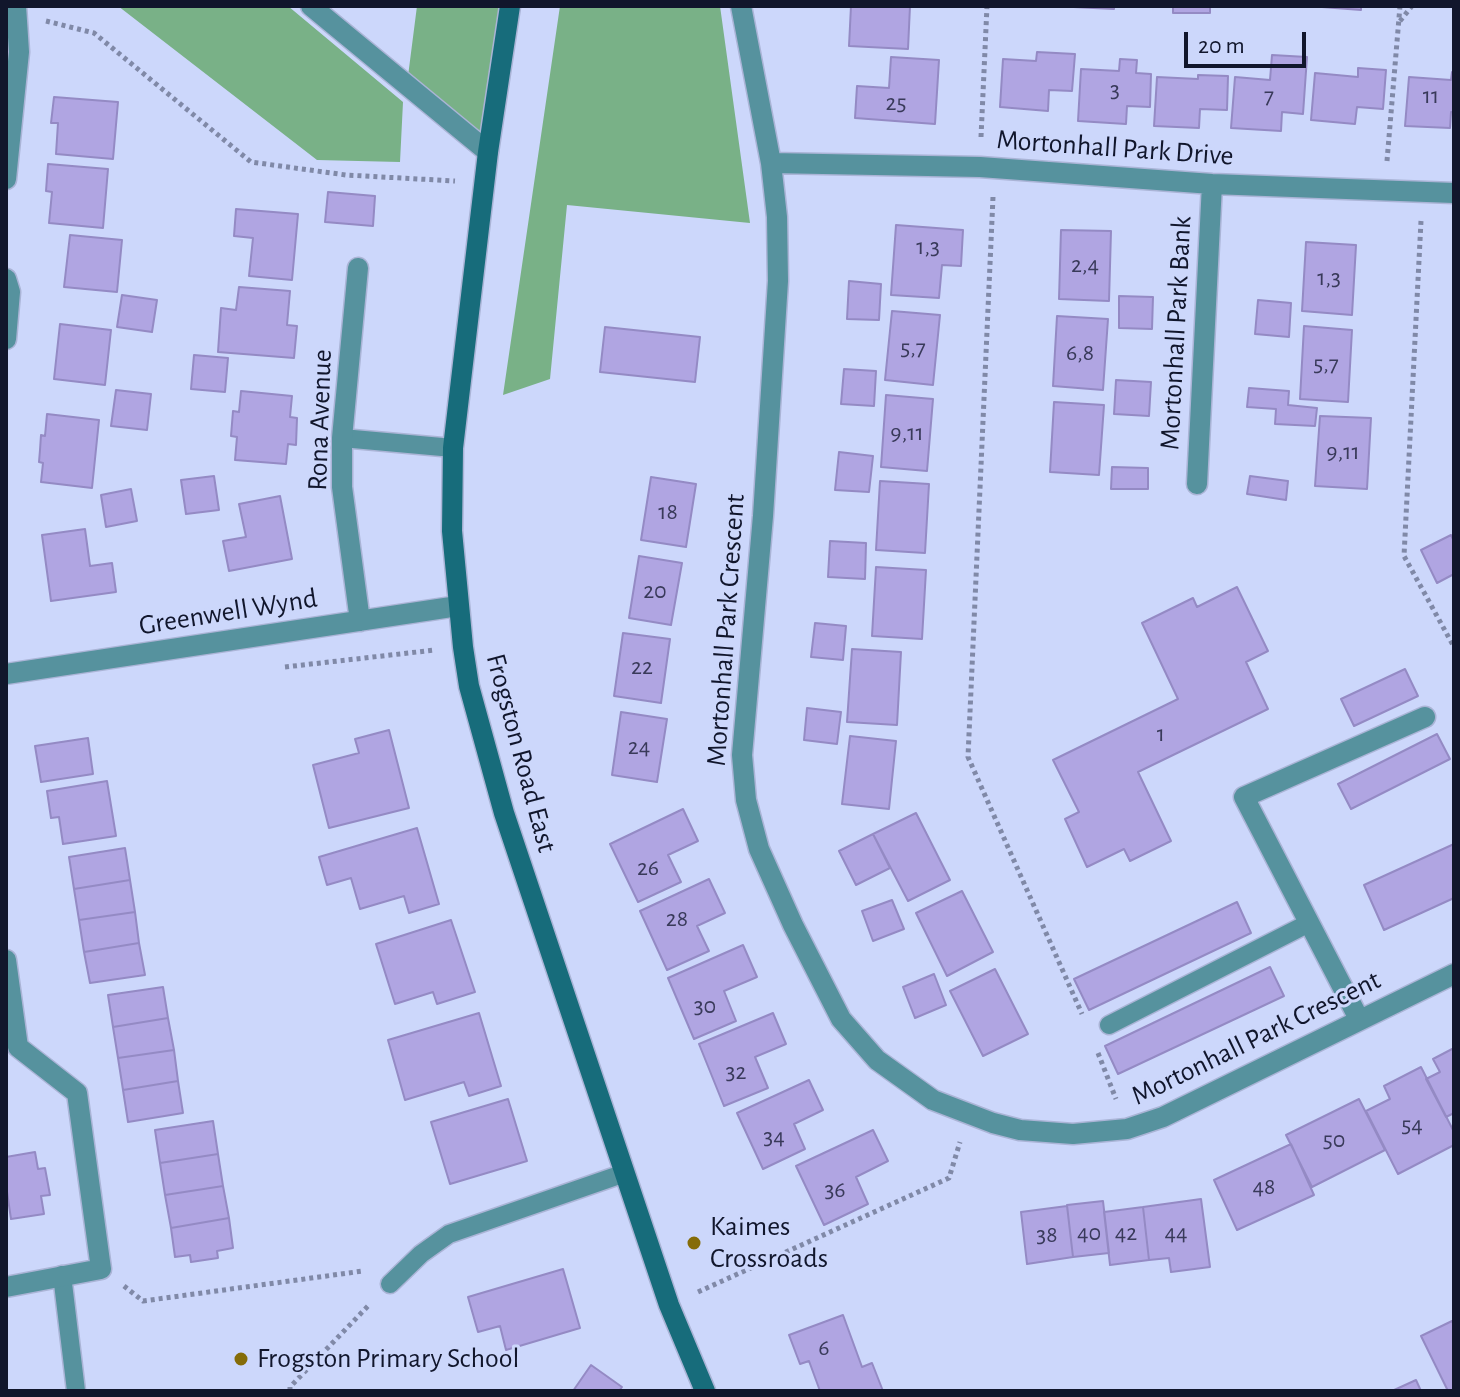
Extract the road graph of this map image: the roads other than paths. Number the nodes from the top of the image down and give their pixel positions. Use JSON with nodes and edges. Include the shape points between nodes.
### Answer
{"nodes":[{"id":1,"x":311,"y":6,"type":"edge"},
{"id":2,"x":510,"y":6,"type":"edge"},
{"id":3,"x":741,"y":6,"type":"edge"},
{"id":4,"x":17,"y":10,"type":"edge"},
{"id":5,"x":488,"y":152,"type":"junction"},
{"id":6,"x":771,"y":163,"type":"junction"},
{"id":7,"x":6,"y":179,"type":"edge"},
{"id":8,"x":1212,"y":184,"type":"junction"},
{"id":9,"x":1454,"y":193,"type":"edge"},
{"id":10,"x":358,"y":268,"type":"dead end"},
{"id":11,"x":7,"y":287,"type":"edge"},
{"id":12,"x":6,"y":339,"type":"edge"},
{"id":13,"x":342,"y":438,"type":"junction"},
{"id":14,"x":453,"y":448,"type":"junction"},
{"id":15,"x":1197,"y":484,"type":"dead end"},
{"id":16,"x":458,"y":606,"type":"junction"},
{"id":17,"x":360,"y":621,"type":"junction"},
{"id":18,"x":6,"y":674,"type":"edge"},
{"id":19,"x":1425,"y":717,"type":"dead end"},
{"id":20,"x":1309,"y":923,"type":"junction"},
{"id":21,"x":6,"y":960,"type":"edge"},
{"id":22,"x":1454,"y":974,"type":"edge"},
{"id":23,"x":1359,"y":1019,"type":"junction"},
{"id":24,"x":1109,"y":1025,"type":"dead end"},
{"id":25,"x":625,"y":1173,"type":"junction"},
{"id":26,"x":62,"y":1275,"type":"junction"},
{"id":27,"x":390,"y":1284,"type":"road end"},
{"id":28,"x":6,"y":1287,"type":"edge"},
{"id":29,"x":76,"y":1391,"type":"edge"},
{"id":30,"x":705,"y":1391,"type":"edge"}],
"edges":[{"from":1,"to":5,"type":"street"},
{"from":2,"to":5,"type":"main road","name":"Frogston Road East"},
{"from":3,"to":6,"type":"street","name":"Mortonhall Park Crescent"},
{"from":4,"to":7,"type":"street","via":[[19,52]]},
{"from":5,"to":14,"type":"main road","name":"Frogston Road East"},
{"from":6,"to":8,"type":"street","name":"Mortonhall Park Drive","via":[[987,167]]},
{"from":6,"to":23,"type":"street","name":"Mortonhall Park Crescent","via":[[778,281],[742,755],[746,800],[759,849],[841,1019],[877,1060],[933,1100],[1020,1130],[1073,1134],[1127,1129],[1163,1117]]},
{"from":8,"to":9,"type":"street","name":"Mortonhall Park Drive"},
{"from":8,"to":15,"type":"street","name":"Mortonhall Park Bank"},
{"from":10,"to":13,"type":"street","name":"Rona Avenue"},
{"from":11,"to":12,"type":"street"},
{"from":13,"to":14,"type":"lane"},
{"from":13,"to":17,"type":"street","name":"Rona Avenue","via":[[342,487]]},
{"from":14,"to":16,"type":"main road","name":"Frogston Road East"},
{"from":16,"to":17,"type":"street","name":"Greenwell Wynd"},
{"from":16,"to":25,"type":"main road","name":"Frogston Road East","via":[[469,686],[504,813]]},
{"from":17,"to":18,"type":"street","name":"Greenwell Wynd"},
{"from":19,"to":20,"type":"street","via":[[1244,797]]},
{"from":20,"to":23,"type":"street"},
{"from":20,"to":24,"type":"lane"},
{"from":21,"to":26,"type":"street","via":[[18,1047],[77,1093],[101,1269]]},
{"from":22,"to":23,"type":"street","name":"Mortonhall Park Crescent"},
{"from":25,"to":27,"type":"lane","via":[[449,1234]]},
{"from":25,"to":30,"type":"main road","name":"Frogston Road East","via":[[669,1305]]},
{"from":26,"to":28,"type":"street"},
{"from":26,"to":29,"type":"lane"}]}
